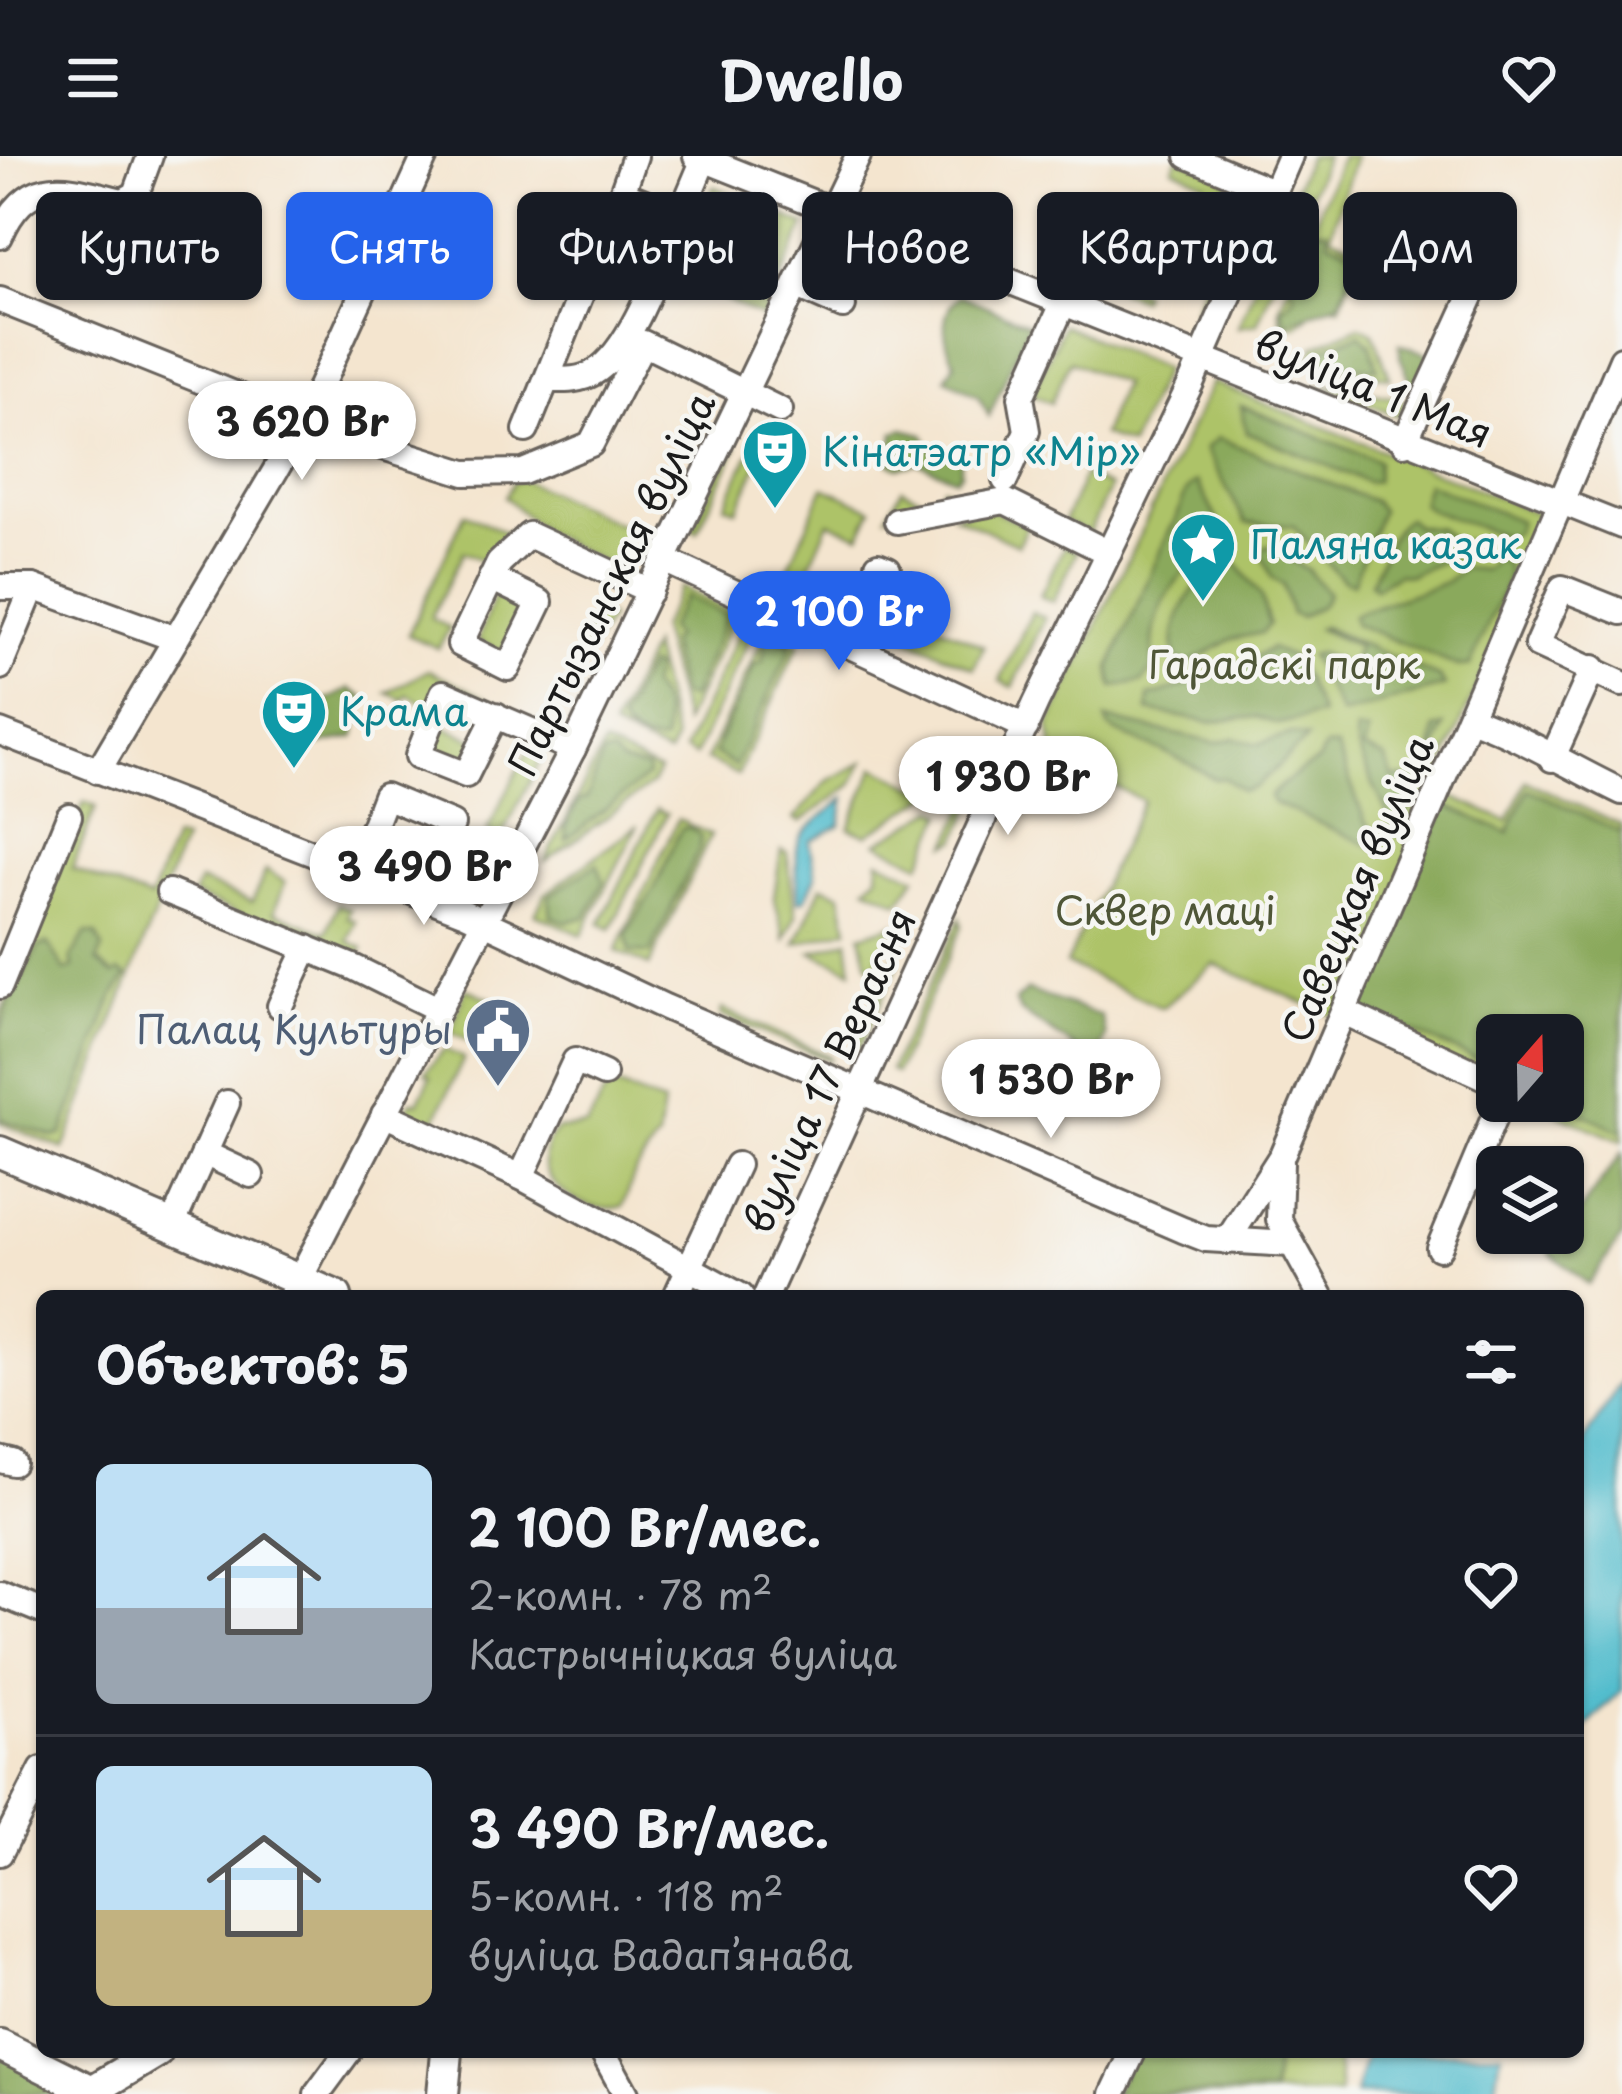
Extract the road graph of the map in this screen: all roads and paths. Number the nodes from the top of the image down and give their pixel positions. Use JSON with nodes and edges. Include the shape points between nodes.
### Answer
{"nodes":[{"id":1,"x":150,"y":156,"type":"edge"},
{"id":2,"x":425,"y":156,"type":"edge"},
{"id":3,"x":635,"y":156,"type":"edge"},
{"id":4,"x":858,"y":156,"type":"edge"},
{"id":5,"x":1187,"y":156,"type":"edge"},
{"id":6,"x":1290,"y":156,"type":"edge"},
{"id":7,"x":700,"y":158,"type":"edge"},
{"id":8,"x":622,"y":192,"type":"edge"},
{"id":9,"x":688,"y":192,"type":"edge"},
{"id":10,"x":842,"y":192,"type":"edge"},
{"id":11,"x":1275,"y":192,"type":"joint"},
{"id":12,"x":802,"y":198,"type":"edge"},
{"id":13,"x":0,"y":236,"type":"edge"},
{"id":14,"x":802,"y":278,"type":"edge"},
{"id":15,"x":1013,"y":284,"type":"edge"},
{"id":16,"x":798,"y":286,"type":"junction"},
{"id":17,"x":0,"y":300,"type":"edge"},
{"id":18,"x":579,"y":300,"type":"edge"},
{"id":19,"x":643,"y":300,"type":"edge"},
{"id":20,"x":1228,"y":300,"type":"edge"},
{"id":21,"x":1469,"y":300,"type":"edge"},
{"id":22,"x":1063,"y":304,"type":"junction"},
{"id":23,"x":843,"y":306,"type":"dead end"},
{"id":24,"x":1202,"y":358,"type":"junction"},
{"id":25,"x":1622,"y":359,"type":"edge"},
{"id":26,"x":547,"y":380,"type":"junction"},
{"id":27,"x":746,"y":394,"type":"junction"},
{"id":28,"x":780,"y":410,"type":"dead end"},
{"id":29,"x":304,"y":422,"type":"junction"},
{"id":30,"x":526,"y":430,"type":"dead end"},
{"id":31,"x":1404,"y":442,"type":"junction"},
{"id":32,"x":1005,"y":480,"type":"dead end"},
{"id":33,"x":1562,"y":504,"type":"junction"},
{"id":34,"x":897,"y":521,"type":"dead end"},
{"id":35,"x":1622,"y":526,"type":"edge"},
{"id":36,"x":1108,"y":553,"type":"junction"},
{"id":37,"x":666,"y":560,"type":"junction"},
{"id":38,"x":884,"y":561,"type":"dead end"},
{"id":39,"x":491,"y":578,"type":"dead end"},
{"id":40,"x":0,"y":587,"type":"edge"},
{"id":41,"x":33,"y":587,"type":"junction"},
{"id":42,"x":650,"y":591,"type":"junction"},
{"id":43,"x":1622,"y":612,"type":"edge"},
{"id":44,"x":1506,"y":632,"type":"junction"},
{"id":45,"x":173,"y":638,"type":"junction"},
{"id":46,"x":1537,"y":645,"type":"junction"},
{"id":47,"x":853,"y":647,"type":"junction"},
{"id":48,"x":0,"y":667,"type":"edge"},
{"id":49,"x":1593,"y":668,"type":"junction"},
{"id":50,"x":1622,"y":683,"type":"edge"},
{"id":51,"x":496,"y":715,"type":"dead end"},
{"id":52,"x":1470,"y":718,"type":"junction"},
{"id":53,"x":1026,"y":727,"type":"junction"},
{"id":54,"x":0,"y":732,"type":"edge"},
{"id":55,"x":573,"y":748,"type":"junction"},
{"id":56,"x":1552,"y":758,"type":"junction"},
{"id":57,"x":98,"y":771,"type":"junction"},
{"id":58,"x":1622,"y":792,"type":"edge"},
{"id":59,"x":69,"y":816,"type":"dead end"},
{"id":60,"x":452,"y":824,"type":"dead end"},
{"id":61,"x":357,"y":869,"type":"junction"},
{"id":62,"x":169,"y":892,"type":"dead end"},
{"id":63,"x":483,"y":922,"type":"junction"},
{"id":64,"x":9,"y":938,"type":"edge"},
{"id":65,"x":307,"y":948,"type":"junction"},
{"id":66,"x":0,"y":986,"type":"edge"},
{"id":67,"x":280,"y":1006,"type":"dead end"},
{"id":68,"x":438,"y":1009,"type":"junction"},
{"id":69,"x":1344,"y":1012,"type":"junction"},
{"id":70,"x":1476,"y":1073,"type":"edge"},
{"id":71,"x":604,"y":1074,"type":"dead end"},
{"id":72,"x":861,"y":1092,"type":"junction"},
{"id":73,"x":226,"y":1103,"type":"dead end"},
{"id":74,"x":384,"y":1114,"type":"junction"},
{"id":75,"x":1493,"y":1122,"type":"edge"},
{"id":76,"x":0,"y":1152,"type":"edge"},
{"id":77,"x":204,"y":1154,"type":"junction"},
{"id":78,"x":1282,"y":1155,"type":"junction"},
{"id":79,"x":737,"y":1165,"type":"dead end"},
{"id":80,"x":251,"y":1175,"type":"dead end"},
{"id":81,"x":521,"y":1177,"type":"junction"},
{"id":82,"x":172,"y":1223,"type":"junction"},
{"id":83,"x":1228,"y":1241,"type":"junction"},
{"id":84,"x":1439,"y":1247,"type":"dead end"},
{"id":85,"x":1297,"y":1253,"type":"junction"},
{"id":86,"x":688,"y":1270,"type":"junction"},
{"id":87,"x":295,"y":1288,"type":"edge"},
{"id":88,"x":679,"y":1290,"type":"edge"},
{"id":89,"x":729,"y":1290,"type":"edge"},
{"id":90,"x":769,"y":1290,"type":"edge"},
{"id":91,"x":1318,"y":1290,"type":"edge"},
{"id":92,"x":0,"y":1594,"type":"edge"},
{"id":93,"x":36,"y":1609,"type":"edge"},
{"id":94,"x":36,"y":1782,"type":"edge"},
{"id":95,"x":0,"y":1853,"type":"edge"},
{"id":96,"x":0,"y":2044,"type":"edge"},
{"id":97,"x":147,"y":2058,"type":"edge"},
{"id":98,"x":344,"y":2058,"type":"edge"},
{"id":99,"x":446,"y":2058,"type":"edge"},
{"id":100,"x":606,"y":2058,"type":"edge"},
{"id":101,"x":1130,"y":2058,"type":"edge"},
{"id":102,"x":90,"y":2093,"type":"edge"},
{"id":103,"x":317,"y":2094,"type":"edge"},
{"id":104,"x":442,"y":2094,"type":"edge"},
{"id":105,"x":626,"y":2094,"type":"edge"},
{"id":106,"x":1113,"y":2094,"type":"edge"}],
"edges":[{"from":1,"to":13,"type":"street","via":[[136,194],[123,201],[60,186],[39,190],[8,217]]},
{"from":2,"to":29,"type":"street"},
{"from":3,"to":8,"type":"street"},
{"from":4,"to":10,"type":"street","name":"Партызанская вуліца"},
{"from":5,"to":11,"type":"street"},
{"from":6,"to":11,"type":"street","name":"вуліца 17 Верасня"},
{"from":7,"to":9,"type":"street"},
{"from":7,"to":12,"type":"street","name":"вуліца 1 Мая"},
{"from":14,"to":16,"type":"street","name":"Партызанская вуліца"},
{"from":15,"to":22,"type":"street","name":"вуліца 1 Мая"},
{"from":16,"to":23,"type":"street"},
{"from":16,"to":27,"type":"street","name":"Партызанская вуліца"},
{"from":17,"to":29,"type":"street"},
{"from":18,"to":26,"type":"street"},
{"from":19,"to":26,"type":"street","via":[[608,363],[591,375]]},
{"from":20,"to":24,"type":"street","name":"вуліца 17 Верасня"},
{"from":21,"to":31,"type":"street"},
{"from":22,"to":24,"type":"street","name":"вуліца 1 Мая"},
{"from":22,"to":32,"type":"street","via":[[1021,398],[1027,431]]},
{"from":24,"to":31,"type":"street","name":"вуліца 1 Мая"},
{"from":24,"to":36,"type":"street","name":"вуліца 17 Верасня"},
{"from":25,"to":33,"type":"street","name":"Савецкая вуліца"},
{"from":26,"to":30,"type":"street"},
{"from":27,"to":28,"type":"street"},
{"from":27,"to":29,"type":"street","via":[[643,343],[591,444],[523,472],[465,473]]},
{"from":27,"to":37,"type":"street","name":"Партызанская вуліца"},
{"from":29,"to":45,"type":"street"},
{"from":31,"to":33,"type":"street","name":"вуліца 1 Мая"},
{"from":33,"to":35,"type":"street","name":"вуліца 1 Мая"},
{"from":33,"to":44,"type":"street","name":"Савецкая вуліца"},
{"from":34,"to":36,"type":"street","via":[[1005,501]]},
{"from":36,"to":53,"type":"street","name":"вуліца 17 Верасня"},
{"from":37,"to":42,"type":"street","name":"Партызанская вуліца"},
{"from":37,"to":47,"type":"street"},
{"from":38,"to":47,"type":"street"},
{"from":39,"to":42,"type":"street","via":[[530,535]]},
{"from":40,"to":41,"type":"street"},
{"from":41,"to":45,"type":"street"},
{"from":41,"to":48,"type":"street"},
{"from":42,"to":55,"type":"street","name":"Партызанская вуліца"},
{"from":43,"to":46,"type":"street","via":[[1562,588]]},
{"from":44,"to":46,"type":"street"},
{"from":44,"to":52,"type":"street","name":"Савецкая вуліца"},
{"from":45,"to":57,"type":"street"},
{"from":46,"to":49,"type":"street"},
{"from":47,"to":53,"type":"street"},
{"from":49,"to":50,"type":"street"},
{"from":49,"to":56,"type":"street"},
{"from":51,"to":55,"type":"street"},
{"from":52,"to":56,"type":"street"},
{"from":52,"to":69,"type":"street","name":"Савецкая вуліца"},
{"from":53,"to":72,"type":"street","name":"вуліца 17 Верасня"},
{"from":54,"to":57,"type":"street"},
{"from":55,"to":63,"type":"street","name":"Партызанская вуліца"},
{"from":56,"to":58,"type":"street"},
{"from":57,"to":61,"type":"street"},
{"from":59,"to":64,"type":"street"},
{"from":60,"to":61,"type":"street","via":[[385,796]]},
{"from":61,"to":63,"type":"street"},
{"from":62,"to":65,"type":"street"},
{"from":63,"to":68,"type":"street","name":"Партызанская вуліца"},
{"from":63,"to":72,"type":"street"},
{"from":64,"to":66,"type":"street"},
{"from":65,"to":67,"type":"street"},
{"from":65,"to":68,"type":"street"},
{"from":68,"to":74,"type":"street","name":"Партызанская вуліца"},
{"from":69,"to":70,"type":"street"},
{"from":69,"to":78,"type":"street","name":"Савецкая вуліца"},
{"from":71,"to":81,"type":"street","via":[[575,1061]]},
{"from":72,"to":83,"type":"street","via":[[1183,1230]]},
{"from":72,"to":90,"type":"street","name":"вуліца 17 Верасня"},
{"from":73,"to":77,"type":"street"},
{"from":74,"to":81,"type":"street"},
{"from":74,"to":87,"type":"street","name":"Партызанская вуліца"},
{"from":75,"to":84,"type":"street"},
{"from":76,"to":82,"type":"main road"},
{"from":77,"to":80,"type":"street"},
{"from":77,"to":82,"type":"street"},
{"from":78,"to":83,"type":"street","name":"Савецкая вуліца"},
{"from":78,"to":85,"type":"street","via":[[1279,1220]]},
{"from":79,"to":86,"type":"street"},
{"from":81,"to":86,"type":"street"},
{"from":82,"to":87,"type":"main road"},
{"from":83,"to":85,"type":"street"},
{"from":85,"to":91,"type":"street"},
{"from":86,"to":88,"type":"street"},
{"from":86,"to":89,"type":"street"},
{"from":92,"to":93,"type":"street"},
{"from":94,"to":95,"type":"street"},
{"from":96,"to":102,"type":"main road"},
{"from":97,"to":102,"type":"main road"},
{"from":98,"to":103,"type":"street"},
{"from":99,"to":104,"type":"main road"},
{"from":100,"to":105,"type":"street"},
{"from":101,"to":106,"type":"street"}]}
